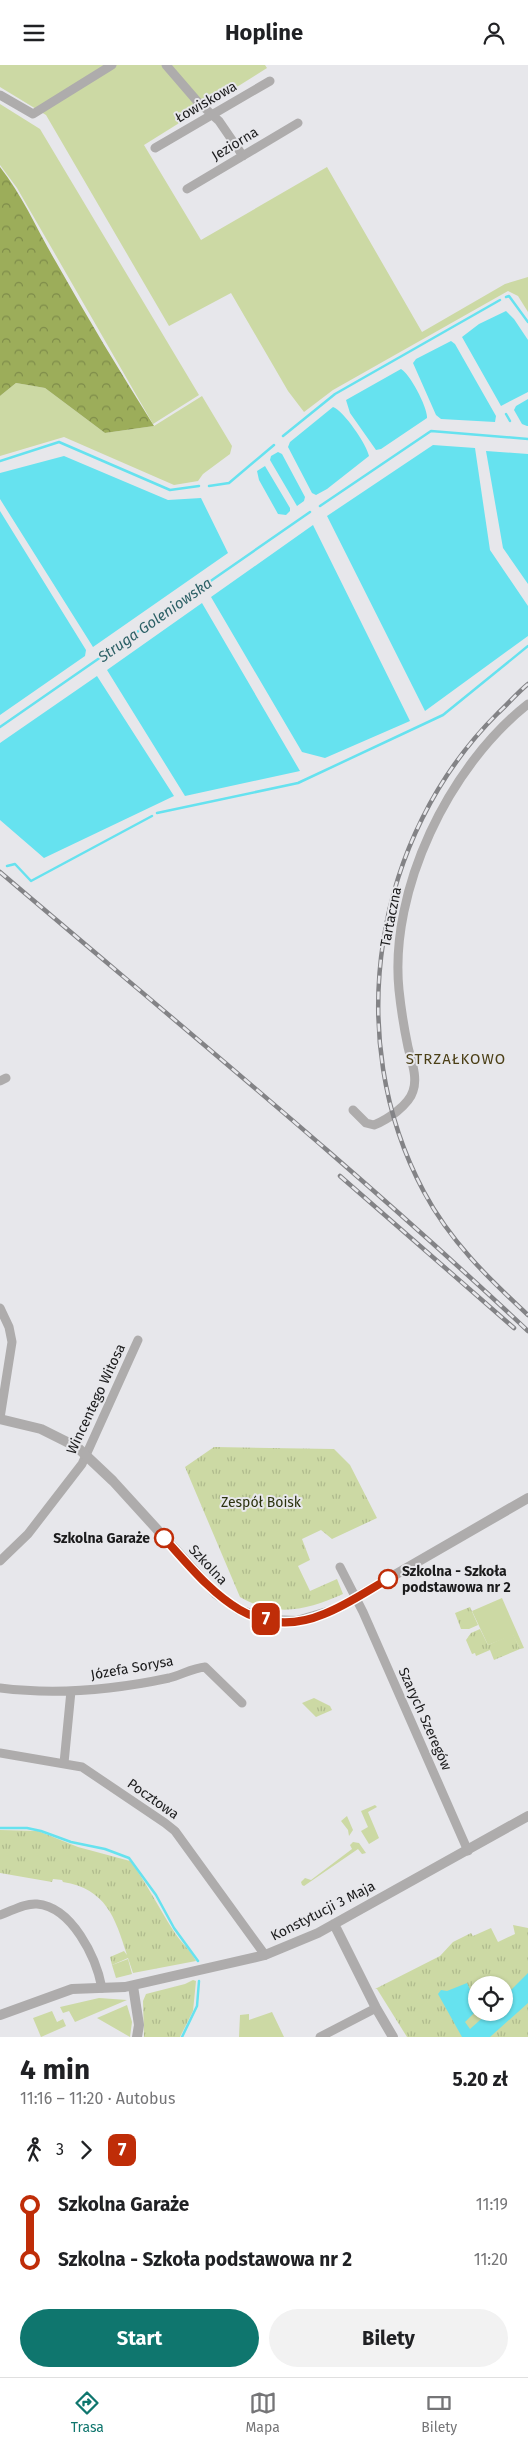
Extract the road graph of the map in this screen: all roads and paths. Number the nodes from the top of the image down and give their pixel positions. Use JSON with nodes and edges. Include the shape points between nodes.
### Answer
{"nodes":[{"id":1,"x":112,"y":65,"type":"edge"},
{"id":2,"x":166,"y":65,"type":"edge"},
{"id":3,"x":270,"y":81,"type":"dead end"},
{"id":4,"x":0,"y":95,"type":"edge"},
{"id":5,"x":211,"y":115,"type":"junction"},
{"id":6,"x":298,"y":123,"type":"dead end"},
{"id":7,"x":155,"y":148,"type":"dead end"},
{"id":8,"x":243,"y":156,"type":"junction"},
{"id":9,"x":187,"y":189,"type":"dead end"},
{"id":10,"x":528,"y":704,"type":"edge"},
{"id":11,"x":353,"y":1110,"type":"dead end"},
{"id":12,"x":0,"y":1309,"type":"edge"},
{"id":13,"x":138,"y":1340,"type":"dead end"},
{"id":14,"x":0,"y":1419,"type":"edge"},
{"id":15,"x":86,"y":1454,"type":"junction"},
{"id":16,"x":528,"y":1498,"type":"edge"},
{"id":17,"x":0,"y":1561,"type":"edge"},
{"id":18,"x":340,"y":1567,"type":"dead end"},
{"id":19,"x":355,"y":1598,"type":"junction"},
{"id":20,"x":0,"y":1688,"type":"edge"},
{"id":21,"x":71,"y":1691,"type":"junction"},
{"id":22,"x":242,"y":1703,"type":"dead end"},
{"id":23,"x":0,"y":1753,"type":"edge"},
{"id":24,"x":64,"y":1763,"type":"junction"},
{"id":25,"x":528,"y":1816,"type":"edge"},
{"id":26,"x":468,"y":1851,"type":"junction"},
{"id":27,"x":0,"y":1915,"type":"edge"},
{"id":28,"x":334,"y":1924,"type":"junction"},
{"id":29,"x":266,"y":1955,"type":"junction"},
{"id":30,"x":133,"y":1986,"type":"junction"},
{"id":31,"x":102,"y":1988,"type":"junction"},
{"id":32,"x":376,"y":2009,"type":"junction"},
{"id":33,"x":0,"y":2015,"type":"edge"},
{"id":34,"x":136,"y":2037,"type":"edge"},
{"id":35,"x":320,"y":2037,"type":"edge"},
{"id":36,"x":393,"y":2037,"type":"edge"}],
"edges":[{"from":1,"to":4,"type":"street","via":[[33,114]]},
{"from":2,"to":5,"type":"street"},
{"from":3,"to":5,"type":"street","name":"Łowiskowa"},
{"from":5,"to":7,"type":"street","name":"Łowiskowa"},
{"from":5,"to":8,"type":"street","via":[[219,121]]},
{"from":6,"to":8,"type":"street","name":"Jeziorna"},
{"from":8,"to":9,"type":"street","name":"Jeziorna"},
{"from":10,"to":11,"type":"street","name":"Tartaczna","via":[[479,754],[458,784],[439,815],[412,884],[397,958],[399,991],[414,1077],[413,1092],[404,1104],[374,1125],[366,1123]]},
{"from":12,"to":14,"type":"street","via":[[12,1342]]},
{"from":13,"to":15,"type":"street","name":"Wincentego Witosa"},
{"from":14,"to":15,"type":"street","name":"Szkolna","via":[[51,1433]]},
{"from":15,"to":17,"type":"street","name":"Wincentego Witosa","via":[[82,1464],[38,1521]]},
{"from":15,"to":19,"type":"street","name":"Szkolna","via":[[211,1589],[239,1610],[270,1620],[297,1621],[322,1615]]},
{"from":16,"to":19,"type":"street","name":"Szkolna"},
{"from":18,"to":19,"type":"street","name":"Szarych Szeregów"},
{"from":19,"to":26,"type":"street","name":"Szarych Szeregów"},
{"from":20,"to":21,"type":"street","name":"Józefa Sorysa"},
{"from":21,"to":22,"type":"street","name":"Józefa Sorysa","via":[[170,1678],[205,1667]]},
{"from":21,"to":24,"type":"street"},
{"from":23,"to":24,"type":"street","name":"Pocztowa"},
{"from":24,"to":29,"type":"street","name":"Pocztowa","via":[[82,1767],[174,1829]]},
{"from":25,"to":26,"type":"street","name":"Konstytucji 3 Maja"},
{"from":26,"to":28,"type":"street","name":"Konstytucji 3 Maja"},
{"from":27,"to":31,"type":"street","via":[[34,1904],[46,1906],[60,1915],[80,1933]]},
{"from":28,"to":29,"type":"street","name":"Konstytucji 3 Maja"},
{"from":28,"to":32,"type":"street"},
{"from":29,"to":30,"type":"street","name":"Konstytucji 3 Maja"},
{"from":30,"to":31,"type":"street","name":"Konstytucji 3 Maja"},
{"from":30,"to":34,"type":"street","via":[[139,2025]]},
{"from":31,"to":33,"type":"street","name":"Konstytucji 3 Maja","via":[[56,1993]]},
{"from":32,"to":35,"type":"street"},
{"from":32,"to":36,"type":"street"}]}
